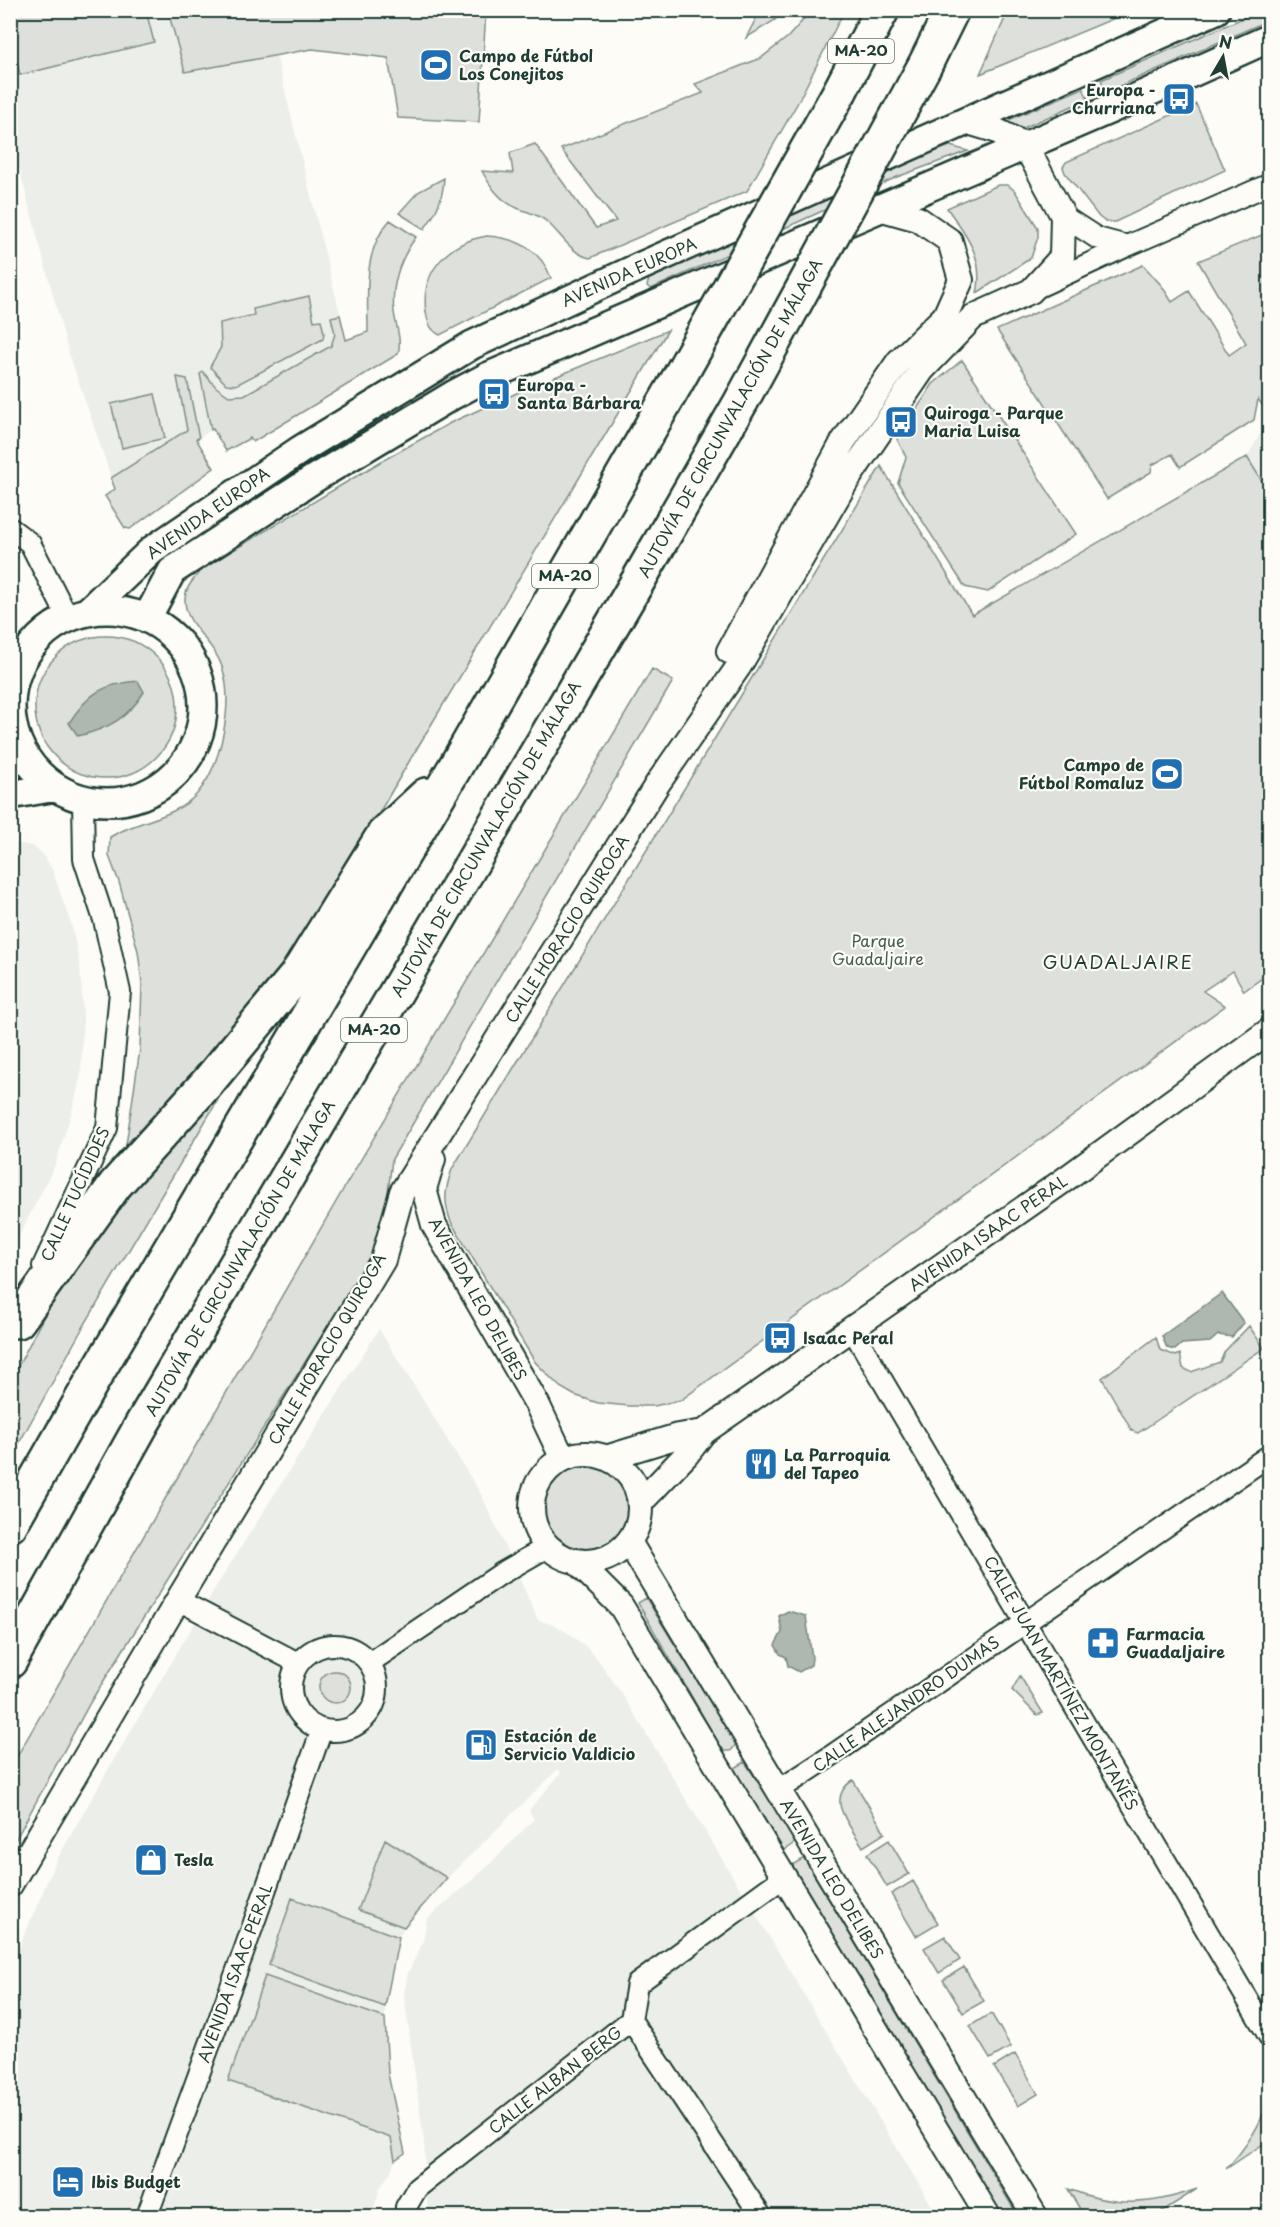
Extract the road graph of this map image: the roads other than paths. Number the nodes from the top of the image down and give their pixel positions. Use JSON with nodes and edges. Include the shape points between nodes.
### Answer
{"nodes":[{"id":1,"x":882,"y":10,"type":"edge"},
{"id":2,"x":952,"y":10,"type":"edge"},
{"id":3,"x":1216,"y":10,"type":"edge"},
{"id":4,"x":1269,"y":38,"type":"edge"},
{"id":5,"x":965,"y":122,"type":"junction"},
{"id":6,"x":1025,"y":145,"type":"junction"},
{"id":7,"x":1269,"y":184,"type":"edge"},
{"id":8,"x":879,"y":208,"type":"junction"},
{"id":9,"x":1063,"y":216,"type":"junction"},
{"id":10,"x":1127,"y":246,"type":"junction"},
{"id":11,"x":1031,"y":291,"type":"junction"},
{"id":12,"x":10,"y":528,"type":"edge"},
{"id":13,"x":77,"y":615,"type":"junction"},
{"id":14,"x":147,"y":618,"type":"junction"},
{"id":15,"x":12,"y":732,"type":"edge"},
{"id":16,"x":454,"y":769,"type":"junction"},
{"id":17,"x":658,"y":783,"type":"junction"},
{"id":18,"x":56,"y":787,"type":"junction"},
{"id":19,"x":10,"y":795,"type":"edge"},
{"id":20,"x":83,"y":799,"type":"junction"},
{"id":21,"x":1267,"y":1038,"type":"edge"},
{"id":22,"x":440,"y":1133,"type":"junction"},
{"id":23,"x":14,"y":1328,"type":"edge"},
{"id":24,"x":852,"y":1329,"type":"junction"},
{"id":25,"x":704,"y":1432,"type":"junction"},
{"id":26,"x":1269,"y":1455,"type":"edge"},
{"id":27,"x":606,"y":1458,"type":"junction"},
{"id":28,"x":563,"y":1459,"type":"junction"},
{"id":29,"x":640,"y":1503,"type":"junction"},
{"id":30,"x":10,"y":1525,"type":"edge"},
{"id":31,"x":629,"y":1542,"type":"junction"},
{"id":32,"x":547,"y":1547,"type":"junction"},
{"id":33,"x":576,"y":1561,"type":"junction"},
{"id":34,"x":178,"y":1600,"type":"junction"},
{"id":35,"x":1025,"y":1622,"type":"junction"},
{"id":36,"x":10,"y":1661,"type":"edge"},
{"id":37,"x":369,"y":1663,"type":"junction"},
{"id":38,"x":298,"y":1664,"type":"junction"},
{"id":39,"x":322,"y":1729,"type":"junction"},
{"id":40,"x":779,"y":1790,"type":"junction"},
{"id":41,"x":784,"y":1878,"type":"junction"},
{"id":42,"x":10,"y":1885,"type":"edge"},
{"id":43,"x":631,"y":2020,"type":"junction"},
{"id":44,"x":1269,"y":2038,"type":"edge"},
{"id":45,"x":147,"y":2217,"type":"edge"},
{"id":46,"x":405,"y":2217,"type":"edge"},
{"id":47,"x":761,"y":2217,"type":"edge"},
{"id":48,"x":988,"y":2217,"type":"edge"},
{"id":49,"x":1035,"y":2217,"type":"edge"}],
"edges":[{"from":1,"to":16,"type":"highway","number":"MA-20","bridge":true,"via":[[676,383]]},
{"from":2,"to":36,"type":"highway","name":"AUTOVÍA DE CIRCUNVALACIÓN DE MÁLAGA","number":"MA-20","bridge":true,"via":[[742,400],[142,1424]]},
{"from":3,"to":5,"type":"main road","name":"AVENIDA EUROPA"},
{"from":4,"to":6,"type":"main road","name":"AVENIDA EUROPA"},
{"from":5,"to":6,"type":"street","via":[[995,130]]},
{"from":5,"to":13,"type":"main road","name":"AVENIDA EUROPA","via":[[462,350],[300,450],[152,550]]},
{"from":6,"to":8,"type":"main road","name":"AVENIDA EUROPA"},
{"from":6,"to":9,"type":"street","name":"CALLE HORACIO QUIROGA"},
{"from":7,"to":10,"type":"street"},
{"from":8,"to":14,"type":"main road","name":"AVENIDA EUROPA","via":[[453,395],[315,478],[171,572]]},
{"from":8,"to":17,"type":"street","name":"CALLE HORACIO QUIROGA","via":[[918,219],[950,241],[961,280],[945,316],[899,361],[843,442]]},
{"from":9,"to":10,"type":"street","name":"CALLE HORACIO QUIROGA","via":[[1097,238]]},
{"from":9,"to":11,"type":"street","name":"CALLE HORACIO QUIROGA","via":[[1062,257]]},
{"from":10,"to":11,"type":"street","name":"CALLE HORACIO QUIROGA"},
{"from":11,"to":17,"type":"street","name":"CALLE HORACIO QUIROGA","via":[[973,317],[922,369],[847,480],[739,666]]},
{"from":12,"to":13,"type":"street","via":[[30,543]]},
{"from":13,"to":14,"type":"main road","via":[[118,610]]},
{"from":13,"to":15,"type":"main road","via":[[43,634],[25,655],[14,682]]},
{"from":14,"to":20,"type":"main road","via":[[168,631],[186,650],[198,673],[204,707],[197,741],[179,771],[151,792],[118,802]]},
{"from":15,"to":18,"type":"main road","via":[[30,762]]},
{"from":16,"to":23,"type":"highway","via":[[384,834],[296,976],[115,1185]]},
{"from":16,"to":30,"type":"highway","number":"MA-20"},
{"from":17,"to":22,"type":"street","name":"CALLE HORACIO QUIROGA"},
{"from":18,"to":19,"type":"main road"},
{"from":18,"to":20,"type":"main road"},
{"from":20,"to":23,"type":"street","name":"CALLE TUCÍDIDES","via":[[84,858],[120,992],[108,1128]]},
{"from":21,"to":24,"type":"street","name":"AVENIDA ISAAC PERAL"},
{"from":22,"to":28,"type":"street","name":"AVENIDA LEO DELIBES","via":[[424,1189],[434,1225],[537,1404]]},
{"from":22,"to":34,"type":"street","name":"CALLE HORACIO QUIROGA","via":[[402,1192],[383,1260]]},
{"from":24,"to":25,"type":"street","name":"AVENIDA ISAAC PERAL"},
{"from":24,"to":35,"type":"street","name":"CALLE JUAN MARTÍNEZ MONTAÑÉS"},
{"from":25,"to":27,"type":"street","name":"AVENIDA ISAAC PERAL"},
{"from":25,"to":29,"type":"street","name":"AVENIDA ISAAC PERAL"},
{"from":26,"to":35,"type":"street","name":"CALLE ALEJANDRO DUMAS"},
{"from":27,"to":28,"type":"street","via":[[591,1454]]},
{"from":27,"to":29,"type":"street","via":[[629,1476]]},
{"from":28,"to":32,"type":"street","via":[[538,1482],[532,1499],[537,1533]]},
{"from":29,"to":31,"type":"street","via":[[636,1530]]},
{"from":31,"to":33,"type":"street","via":[[605,1559]]},
{"from":31,"to":40,"type":"street","name":"AVENIDA LEO DELIBES"},
{"from":32,"to":33,"type":"street"},
{"from":32,"to":37,"type":"street"},
{"from":33,"to":41,"type":"street","via":[[621,1606]]},
{"from":34,"to":38,"type":"street"},
{"from":34,"to":42,"type":"street","name":"CALLE HORACIO QUIROGA"},
{"from":35,"to":40,"type":"street","name":"CALLE ALEJANDRO DUMAS"},
{"from":35,"to":44,"type":"street","name":"CALLE JUAN MARTÍNEZ MONTAÑÉS"},
{"from":37,"to":38,"type":"street","via":[[359,1653],[333,1644],[308,1653]]},
{"from":37,"to":39,"type":"street","via":[[377,1689],[368,1714],[352,1727]]},
{"from":38,"to":39,"type":"street","via":[[290,1689],[293,1702],[309,1724]]},
{"from":39,"to":45,"type":"street","name":"AVENIDA ISAAC PERAL"},
{"from":40,"to":49,"type":"street","name":"AVENIDA LEO DELIBES"},
{"from":41,"to":43,"type":"street","name":"CALLE ALBAN BERG","via":[[637,1984]]},
{"from":41,"to":48,"type":"street"},
{"from":43,"to":46,"type":"street","name":"CALLE ALBAN BERG","via":[[417,2188]]},
{"from":43,"to":47,"type":"street"}]}
